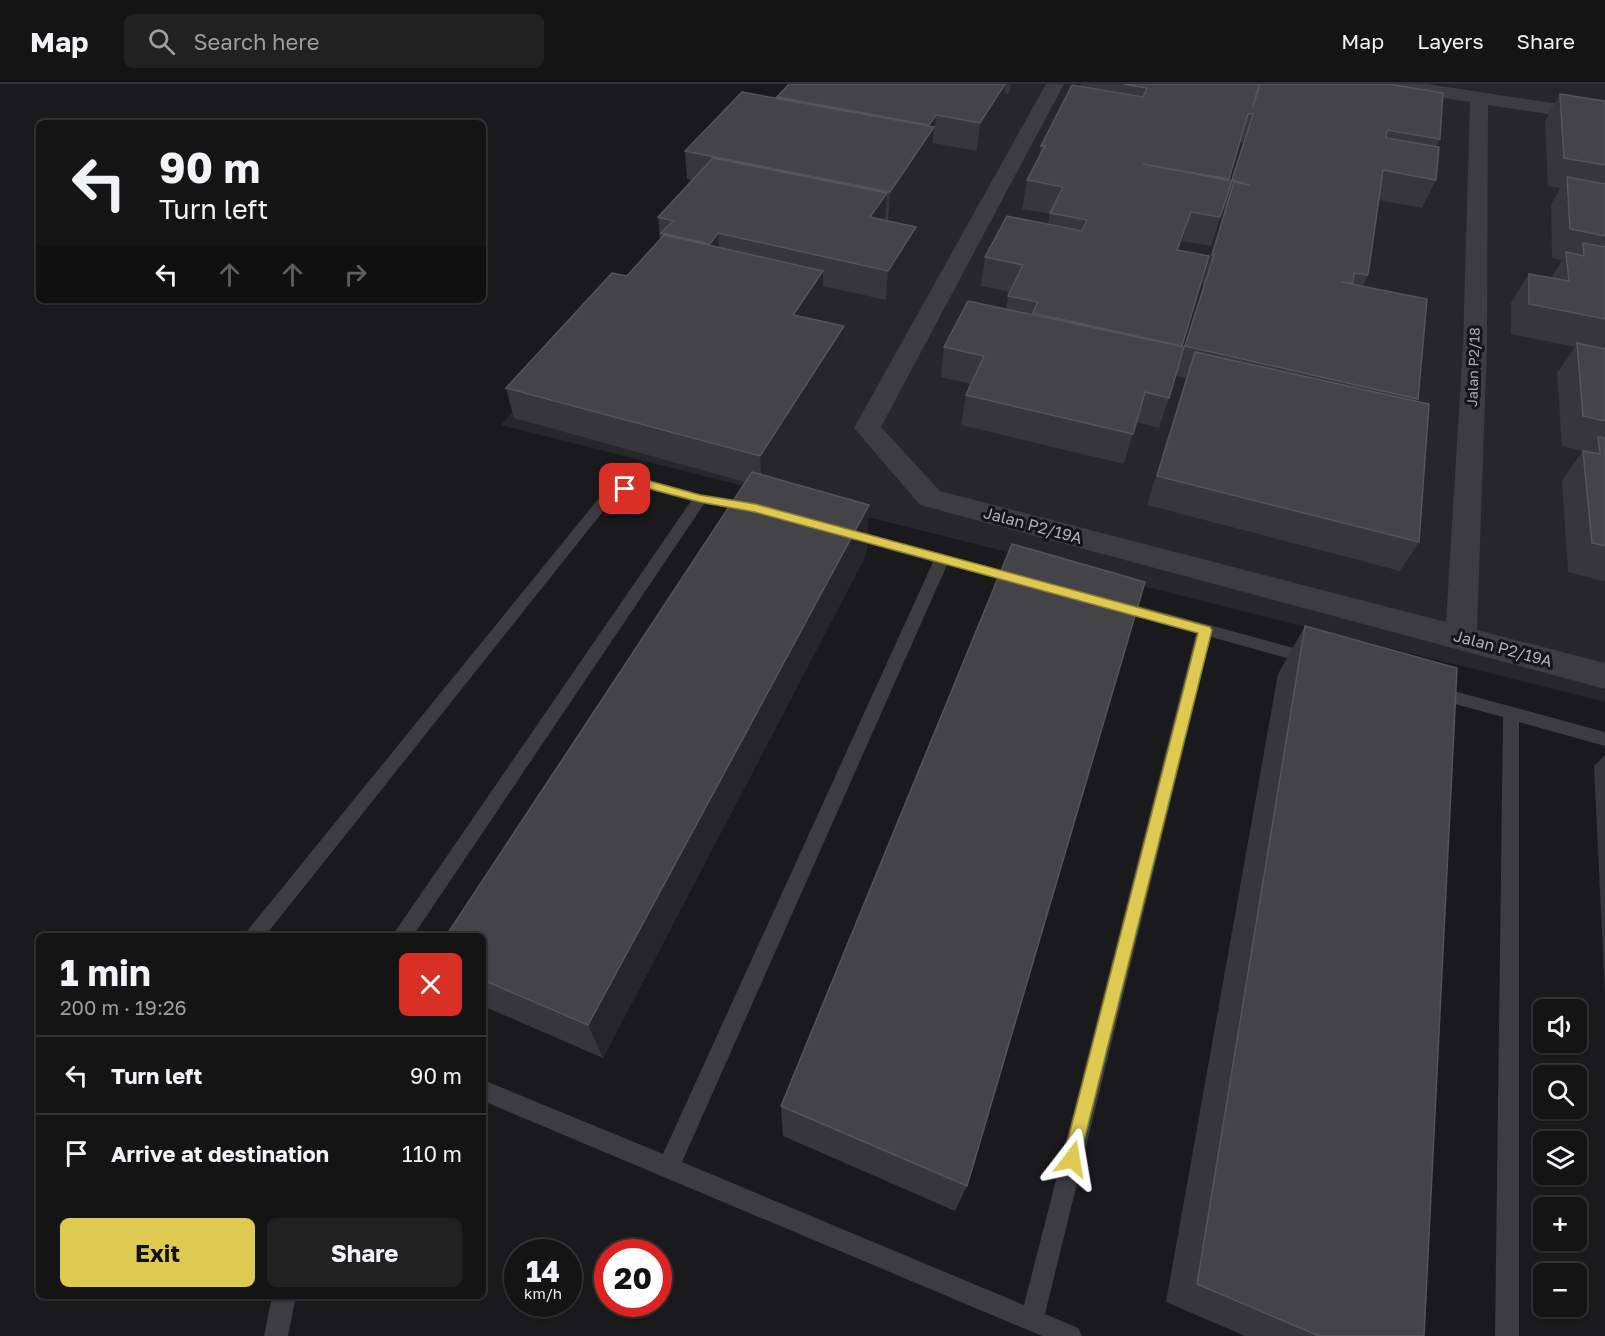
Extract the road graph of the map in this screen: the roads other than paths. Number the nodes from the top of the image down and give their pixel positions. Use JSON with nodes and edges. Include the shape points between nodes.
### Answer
{"nodes":[{"id":1,"x":1055,"y":84,"type":"edge"},
{"id":2,"x":1391,"y":84,"type":"edge"},
{"id":3,"x":1479,"y":98,"type":"junction"},
{"id":4,"x":1605,"y":117,"type":"edge"},
{"id":5,"x":700,"y":498,"type":"junction"},
{"id":6,"x":766,"y":511,"type":"edge"},
{"id":7,"x":832,"y":529,"type":"edge"},
{"id":8,"x":942,"y":559,"type":"junction"},
{"id":9,"x":1034,"y":584,"type":"edge"},
{"id":10,"x":1102,"y":602,"type":"edge"},
{"id":11,"x":1205,"y":630,"type":"junction"},
{"id":12,"x":1461,"y":637,"type":"junction"},
{"id":13,"x":1330,"y":664,"type":"edge"},
{"id":14,"x":1605,"y":676,"type":"edge"},
{"id":15,"x":1420,"y":688,"type":"edge"},
{"id":16,"x":1511,"y":713,"type":"junction"},
{"id":17,"x":1605,"y":739,"type":"edge"},
{"id":18,"x":255,"y":933,"type":"edge"},
{"id":19,"x":404,"y":933,"type":"edge"},
{"id":20,"x":486,"y":1091,"type":"edge"},
{"id":21,"x":668,"y":1168,"type":"junction"},
{"id":22,"x":283,"y":1299,"type":"edge"},
{"id":23,"x":1032,"y":1320,"type":"junction"},
{"id":24,"x":276,"y":1336,"type":"edge"},
{"id":25,"x":1070,"y":1336,"type":"edge"},
{"id":26,"x":1507,"y":1336,"type":"edge"}],
"edges":[{"from":1,"to":12,"type":"street","name":"Jalan P2/19A","via":[[867,428],[930,498]]},
{"from":2,"to":3,"type":"street"},
{"from":3,"to":4,"type":"street"},
{"from":3,"to":12,"type":"street","name":"Jalan P2/18","via":[[1475,345]]},
{"from":5,"to":6,"type":"lane"},
{"from":5,"to":18,"type":"lane","via":[[642,483],[608,496]]},
{"from":5,"to":19,"type":"lane"},
{"from":7,"to":8,"type":"lane"},
{"from":8,"to":9,"type":"lane"},
{"from":8,"to":21,"type":"lane"},
{"from":10,"to":11,"type":"lane"},
{"from":11,"to":13,"type":"lane"},
{"from":11,"to":23,"type":"lane"},
{"from":12,"to":14,"type":"street","name":"Jalan P2/19A"},
{"from":15,"to":16,"type":"lane"},
{"from":16,"to":17,"type":"lane"},
{"from":16,"to":26,"type":"lane"},
{"from":20,"to":21,"type":"lane"},
{"from":21,"to":23,"type":"lane"},
{"from":22,"to":24,"type":"lane"},
{"from":23,"to":25,"type":"lane"}]}
